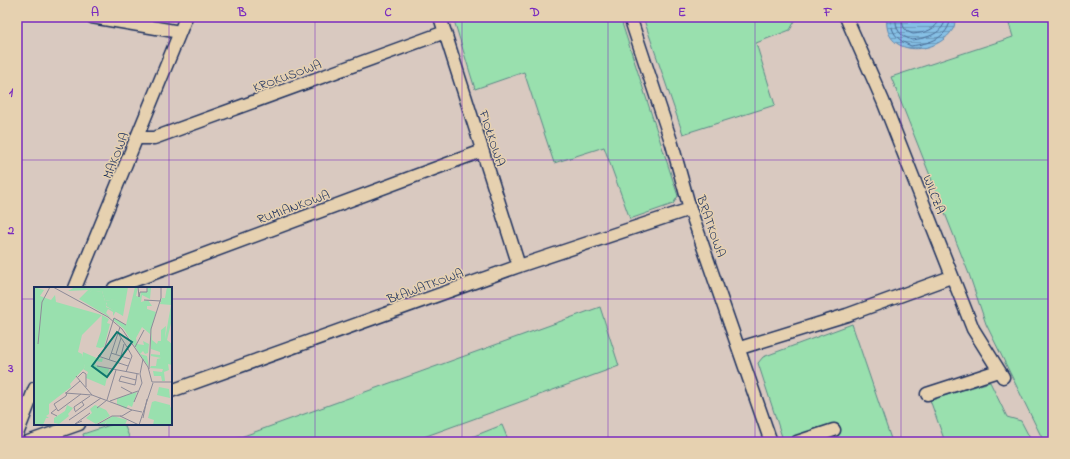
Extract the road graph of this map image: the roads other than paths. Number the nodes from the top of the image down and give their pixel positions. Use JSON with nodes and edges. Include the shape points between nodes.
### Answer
{"nodes":[{"id":1,"x":92,"y":17,"type":"edge"},
{"id":2,"x":186,"y":17,"type":"edge"},
{"id":3,"x":440,"y":17,"type":"edge"},
{"id":4,"x":630,"y":17,"type":"edge"},
{"id":5,"x":846,"y":17,"type":"edge"},
{"id":6,"x":180,"y":32,"type":"junction"},
{"id":7,"x":445,"y":32,"type":"junction"},
{"id":8,"x":137,"y":138,"type":"junction"},
{"id":9,"x":482,"y":151,"type":"junction"},
{"id":10,"x":690,"y":209,"type":"junction"},
{"id":11,"x":519,"y":266,"type":"junction"},
{"id":12,"x":951,"y":277,"type":"junction"},
{"id":13,"x":75,"y":287,"type":"edge"},
{"id":14,"x":117,"y":287,"type":"edge"},
{"id":15,"x":740,"y":348,"type":"junction"},
{"id":16,"x":34,"y":391,"type":"edge"},
{"id":17,"x":172,"y":391,"type":"edge"},
{"id":18,"x":926,"y":394,"type":"dead end"},
{"id":19,"x":76,"y":425,"type":"edge"},
{"id":20,"x":834,"y":430,"type":"dead end"},
{"id":21,"x":17,"y":434,"type":"edge"},
{"id":22,"x":28,"y":442,"type":"edge"},
{"id":23,"x":771,"y":442,"type":"edge"},
{"id":24,"x":797,"y":442,"type":"edge"}],
"edges":[{"from":1,"to":6,"type":"street"},
{"from":2,"to":6,"type":"street","name":"MAKOWA"},
{"from":3,"to":7,"type":"street","name":"FIOŁKOWA"},
{"from":4,"to":10,"type":"street","name":"BRATKOWA","via":[[672,144]]},
{"from":5,"to":12,"type":"street","name":"WILCZA","via":[[883,101]]},
{"from":6,"to":8,"type":"street","name":"MAKOWA"},
{"from":7,"to":8,"type":"street","name":"KROKUSOWA","via":[[154,138]]},
{"from":7,"to":9,"type":"street","name":"FIOŁKOWA"},
{"from":8,"to":13,"type":"street","name":"MAKOWA"},
{"from":9,"to":11,"type":"street","name":"FIOŁKOWA"},
{"from":9,"to":14,"type":"street","name":"RUMIANKOWA"},
{"from":10,"to":11,"type":"street","name":"BŁAWATKOWA"},
{"from":10,"to":15,"type":"street","name":"BRATKOWA"},
{"from":11,"to":17,"type":"street","name":"BŁAWATKOWA"},
{"from":12,"to":15,"type":"street","via":[[847,315]]},
{"from":12,"to":18,"type":"street","name":"WILCZA","via":[[973,328],[1000,374]]},
{"from":15,"to":23,"type":"street","name":"BRATKOWA"},
{"from":16,"to":21,"type":"street"},
{"from":19,"to":22,"type":"street"},
{"from":20,"to":24,"type":"street"}]}
